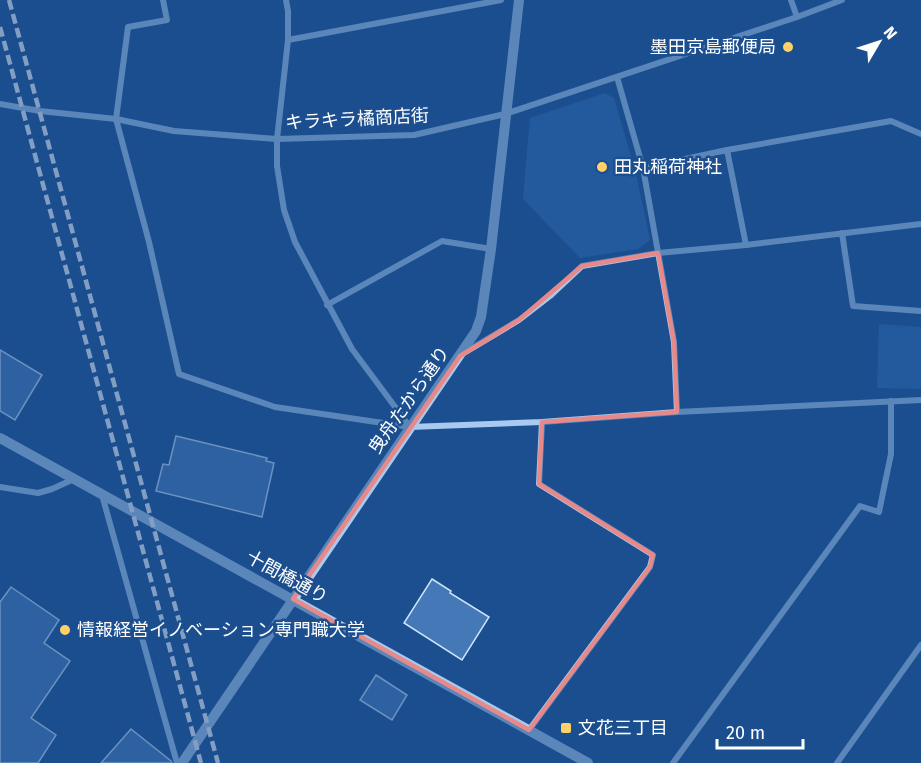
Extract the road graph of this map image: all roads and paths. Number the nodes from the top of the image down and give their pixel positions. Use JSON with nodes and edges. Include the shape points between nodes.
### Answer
{"nodes":[{"id":1,"x":163,"y":0,"type":"edge"},
{"id":2,"x":286,"y":0,"type":"edge"},
{"id":3,"x":501,"y":0,"type":"edge"},
{"id":4,"x":519,"y":0,"type":"edge"},
{"id":5,"x":791,"y":0,"type":"edge"},
{"id":6,"x":842,"y":0,"type":"edge"},
{"id":7,"x":797,"y":17,"type":"junction"},
{"id":8,"x":288,"y":40,"type":"junction"},
{"id":9,"x":617,"y":77,"type":"junction"},
{"id":10,"x":0,"y":104,"type":"edge"},
{"id":11,"x":505,"y":114,"type":"junction"},
{"id":12,"x":116,"y":119,"type":"junction"},
{"id":13,"x":921,"y":134,"type":"edge"},
{"id":14,"x":277,"y":139,"type":"junction"},
{"id":15,"x":727,"y":150,"type":"junction"},
{"id":16,"x":643,"y":168,"type":"junction"},
{"id":17,"x":921,"y":224,"type":"edge"},
{"id":18,"x":843,"y":233,"type":"junction"},
{"id":19,"x":746,"y":245,"type":"junction"},
{"id":20,"x":491,"y":249,"type":"junction"},
{"id":21,"x":658,"y":253,"type":"junction"},
{"id":22,"x":327,"y":305,"type":"junction"},
{"id":23,"x":921,"y":311,"type":"edge"},
{"id":24,"x":460,"y":356,"type":"junction"},
{"id":25,"x":921,"y":400,"type":"edge"},
{"id":26,"x":891,"y":401,"type":"junction"},
{"id":27,"x":677,"y":412,"type":"junction"},
{"id":28,"x":542,"y":422,"type":"junction"},
{"id":29,"x":410,"y":427,"type":"junction"},
{"id":30,"x":0,"y":438,"type":"edge"},
{"id":31,"x":74,"y":479,"type":"junction"},
{"id":32,"x":0,"y":487,"type":"edge"},
{"id":33,"x":101,"y":495,"type":"junction"},
{"id":34,"x":293,"y":599,"type":"junction"},
{"id":35,"x":921,"y":645,"type":"edge"},
{"id":36,"x":529,"y":730,"type":"junction"},
{"id":37,"x":177,"y":763,"type":"edge"},
{"id":38,"x":182,"y":763,"type":"edge"},
{"id":39,"x":588,"y":763,"type":"edge"},
{"id":40,"x":673,"y":763,"type":"edge"},
{"id":41,"x":837,"y":763,"type":"edge"}],
"edges":[{"from":1,"to":12,"type":"street","via":[[167,20],[128,27]]},
{"from":2,"to":8,"type":"street"},
{"from":3,"to":8,"type":"street"},
{"from":4,"to":11,"type":"street","name":"曳舟たから通り"},
{"from":5,"to":7,"type":"street"},
{"from":6,"to":7,"type":"street","name":"キラキラ橘商店街"},
{"from":7,"to":9,"type":"street","name":"キラキラ橘商店街"},
{"from":8,"to":14,"type":"street"},
{"from":9,"to":11,"type":"street","name":"キラキラ橘商店街"},
{"from":9,"to":16,"type":"street"},
{"from":10,"to":12,"type":"street","name":"キラキラ橘商店街"},
{"from":11,"to":14,"type":"street","name":"キラキラ橘商店街","via":[[414,135]]},
{"from":11,"to":20,"type":"street","name":"曳舟たから通り"},
{"from":12,"to":14,"type":"street","name":"キラキラ橘商店街","via":[[174,131]]},
{"from":12,"to":29,"type":"street","via":[[179,374],[275,407]]},
{"from":13,"to":15,"type":"street","via":[[891,121]]},
{"from":14,"to":22,"type":"street","via":[[284,210],[295,242]]},
{"from":15,"to":16,"type":"street"},
{"from":15,"to":19,"type":"street"},
{"from":16,"to":21,"type":"street"},
{"from":17,"to":18,"type":"street"},
{"from":18,"to":19,"type":"street"},
{"from":18,"to":23,"type":"street","via":[[853,306]]},
{"from":19,"to":21,"type":"street"},
{"from":20,"to":22,"type":"street","via":[[442,241]]},
{"from":20,"to":24,"type":"street","name":"曳舟たから通り","via":[[481,317]]},
{"from":21,"to":24,"type":"street","via":[[582,266],[519,320]]},
{"from":21,"to":27,"type":"street","via":[[674,342]]},
{"from":22,"to":29,"type":"street","via":[[352,350]]},
{"from":24,"to":29,"type":"street","name":"曳舟たから通り"},
{"from":25,"to":26,"type":"street"},
{"from":26,"to":27,"type":"street"},
{"from":26,"to":40,"type":"street","via":[[891,454],[879,512],[860,507]]},
{"from":27,"to":28,"type":"street"},
{"from":28,"to":29,"type":"street"},
{"from":28,"to":36,"type":"street","via":[[539,484],[653,555],[650,567]]},
{"from":29,"to":34,"type":"street","name":"曳舟たから通り"},
{"from":30,"to":31,"type":"street","name":"十間橋通り"},
{"from":31,"to":32,"type":"street","via":[[38,493]]},
{"from":31,"to":33,"type":"street","name":"十間橋通り"},
{"from":33,"to":34,"type":"street","name":"十間橋通り"},
{"from":33,"to":37,"type":"street"},
{"from":34,"to":36,"type":"street","name":"十間橋通り"},
{"from":34,"to":38,"type":"street","name":"曳舟たから通り"},
{"from":35,"to":41,"type":"street"},
{"from":36,"to":39,"type":"street","name":"十間橋通り"}]}
